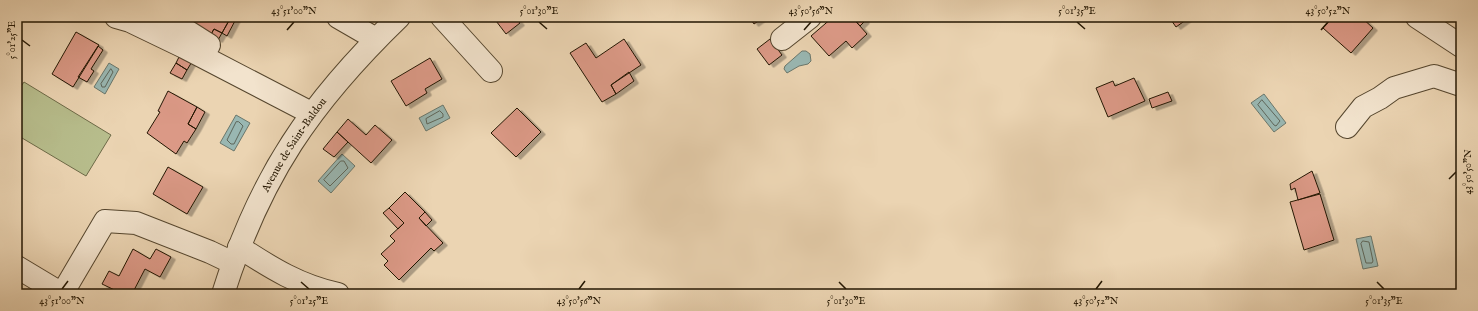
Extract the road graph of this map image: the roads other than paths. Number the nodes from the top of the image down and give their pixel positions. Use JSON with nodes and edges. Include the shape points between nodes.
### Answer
{"nodes":[{"id":1,"x":116,"y":17,"type":"edge"},
{"id":2,"x":168,"y":17,"type":"edge"},
{"id":3,"x":338,"y":17,"type":"edge"},
{"id":4,"x":399,"y":17,"type":"edge"},
{"id":5,"x":442,"y":17,"type":"edge"},
{"id":6,"x":460,"y":17,"type":"edge"},
{"id":7,"x":810,"y":17,"type":"edge"},
{"id":8,"x":1417,"y":17,"type":"edge"},
{"id":9,"x":376,"y":39,"type":"junction"},
{"id":10,"x":782,"y":39,"type":"dead end"},
{"id":11,"x":1461,"y":46,"type":"edge"},
{"id":12,"x":1461,"y":85,"type":"edge"},
{"id":13,"x":314,"y":109,"type":"junction"},
{"id":14,"x":1347,"y":127,"type":"dead end"},
{"id":15,"x":236,"y":255,"type":"junction"},
{"id":16,"x":17,"y":267,"type":"edge"},
{"id":17,"x":223,"y":294,"type":"edge"},
{"id":18,"x":338,"y":294,"type":"edge"}],
"edges":[{"from":1,"to":13,"type":"street","via":[[130,21]]},
{"from":2,"to":13,"type":"street","via":[[190,34]]},
{"from":3,"to":9,"type":"street"},
{"from":4,"to":9,"type":"street","name":"Avenue de Saint-Baldou"},
{"from":5,"to":6,"type":"street","via":[[496,66]]},
{"from":7,"to":10,"type":"street"},
{"from":8,"to":11,"type":"street"},
{"from":9,"to":13,"type":"street","name":"Avenue de Saint-Baldou"},
{"from":12,"to":14,"type":"street","via":[[1434,76],[1394,88],[1363,107]]},
{"from":13,"to":15,"type":"street","name":"Avenue de Saint-Baldou","via":[[286,150],[266,186]]},
{"from":15,"to":16,"type":"street","via":[[210,252],[136,224],[106,221],[62,294]]},
{"from":15,"to":17,"type":"street","name":"Avenue de Saint-Baldou"},
{"from":15,"to":18,"type":"street","via":[[320,290]]}]}
